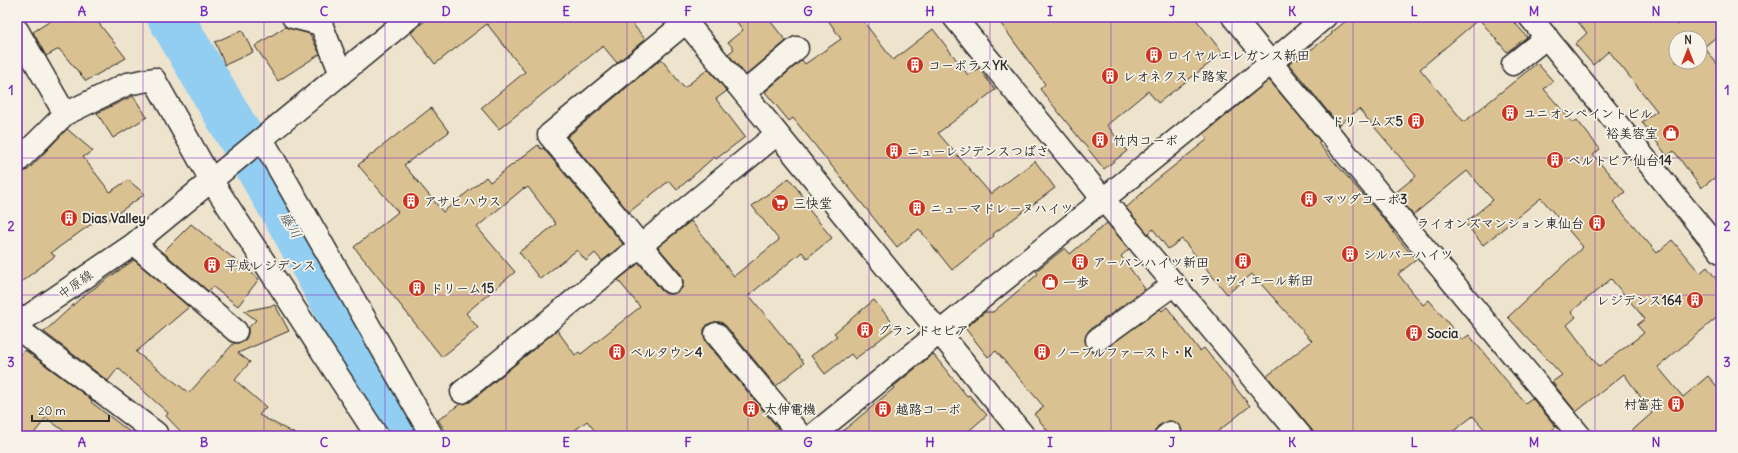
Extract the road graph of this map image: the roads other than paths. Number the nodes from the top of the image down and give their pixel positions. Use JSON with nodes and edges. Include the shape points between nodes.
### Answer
{"nodes":[{"id":1,"x":293,"y":17,"type":"edge"},
{"id":2,"x":410,"y":17,"type":"edge"},
{"id":3,"x":954,"y":17,"type":"edge"},
{"id":4,"x":1233,"y":17,"type":"edge"},
{"id":5,"x":1324,"y":17,"type":"edge"},
{"id":6,"x":1530,"y":17,"type":"edge"},
{"id":7,"x":684,"y":19,"type":"edge"},
{"id":8,"x":17,"y":30,"type":"edge"},
{"id":9,"x":1547,"y":37,"type":"junction"},
{"id":10,"x":797,"y":48,"type":"dead end"},
{"id":11,"x":1271,"y":63,"type":"junction"},
{"id":12,"x":1513,"y":64,"type":"dead end"},
{"id":13,"x":341,"y":74,"type":"junction"},
{"id":14,"x":744,"y":93,"type":"junction"},
{"id":15,"x":65,"y":114,"type":"junction"},
{"id":16,"x":777,"y":134,"type":"junction"},
{"id":17,"x":257,"y":143,"type":"junction"},
{"id":18,"x":17,"y":162,"type":"edge"},
{"id":19,"x":216,"y":176,"type":"junction"},
{"id":20,"x":1103,"y":199,"type":"junction"},
{"id":21,"x":134,"y":244,"type":"junction"},
{"id":22,"x":641,"y":246,"type":"junction"},
{"id":23,"x":1721,"y":252,"type":"edge"},
{"id":24,"x":671,"y":282,"type":"dead end"},
{"id":25,"x":1174,"y":284,"type":"junction"},
{"id":26,"x":17,"y":324,"type":"edge"},
{"id":27,"x":17,"y":328,"type":"edge"},
{"id":28,"x":236,"y":331,"type":"dead end"},
{"id":29,"x":940,"y":332,"type":"junction"},
{"id":30,"x":716,"y":334,"type":"dead end"},
{"id":31,"x":1097,"y":340,"type":"dead end"},
{"id":32,"x":462,"y":392,"type":"dead end"},
{"id":33,"x":156,"y":433,"type":"dead end"},
{"id":34,"x":377,"y":436,"type":"edge"},
{"id":35,"x":432,"y":436,"type":"edge"},
{"id":36,"x":801,"y":436,"type":"edge"},
{"id":37,"x":812,"y":436,"type":"edge"},
{"id":38,"x":1024,"y":436,"type":"edge"},
{"id":39,"x":1301,"y":436,"type":"edge"},
{"id":40,"x":1580,"y":436,"type":"edge"}],
"edges":[{"from":1,"to":13,"type":"street","via":[[321,24]]},
{"from":2,"to":13,"type":"street","name":"中原線"},
{"from":3,"to":20,"type":"street"},
{"from":4,"to":11,"type":"street"},
{"from":5,"to":11,"type":"street"},
{"from":6,"to":9,"type":"street"},
{"from":7,"to":14,"type":"street"},
{"from":7,"to":22,"type":"street","via":[[549,135]]},
{"from":8,"to":15,"type":"street"},
{"from":9,"to":12,"type":"street"},
{"from":9,"to":23,"type":"street"},
{"from":10,"to":14,"type":"street"},
{"from":11,"to":20,"type":"street"},
{"from":11,"to":40,"type":"street"},
{"from":13,"to":17,"type":"street","name":"中原線"},
{"from":14,"to":16,"type":"street"},
{"from":15,"to":18,"type":"street"},
{"from":15,"to":19,"type":"street","via":[[127,84],[154,79]]},
{"from":16,"to":22,"type":"street"},
{"from":16,"to":29,"type":"street"},
{"from":17,"to":19,"type":"street","name":"中原線"},
{"from":17,"to":35,"type":"street"},
{"from":19,"to":21,"type":"street","name":"中原線"},
{"from":19,"to":34,"type":"street"},
{"from":20,"to":25,"type":"street"},
{"from":20,"to":29,"type":"street"},
{"from":21,"to":26,"type":"street","name":"中原線"},
{"from":21,"to":28,"type":"street"},
{"from":22,"to":24,"type":"street"},
{"from":22,"to":32,"type":"street"},
{"from":25,"to":31,"type":"street"},
{"from":25,"to":39,"type":"street"},
{"from":27,"to":33,"type":"street"},
{"from":29,"to":37,"type":"street"},
{"from":29,"to":38,"type":"street"},
{"from":30,"to":36,"type":"street"}]}
